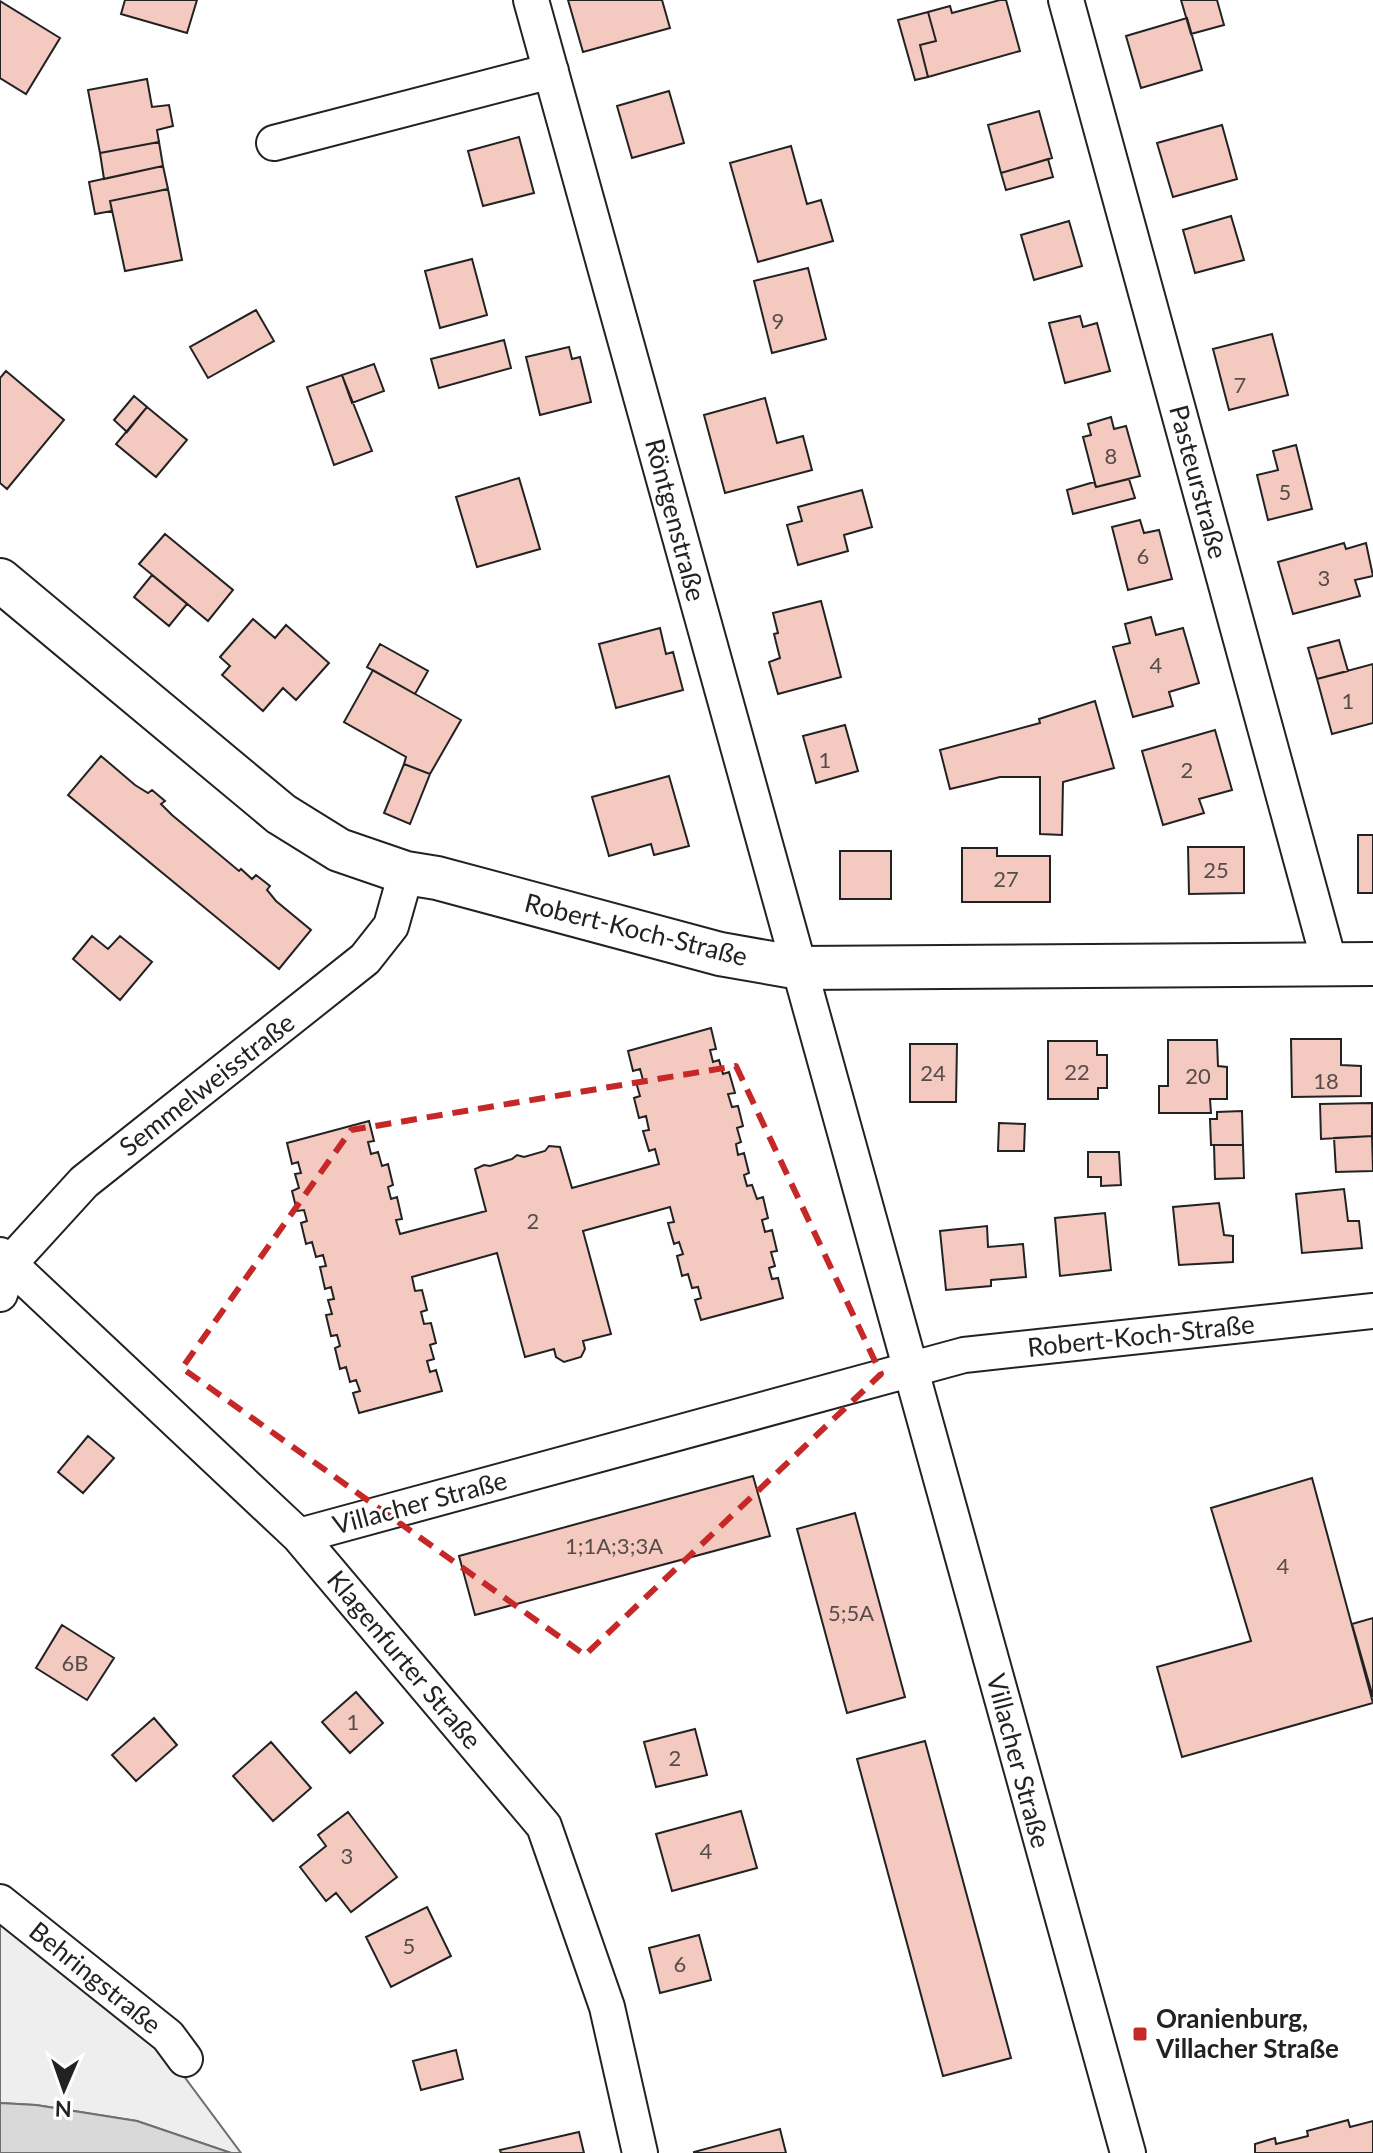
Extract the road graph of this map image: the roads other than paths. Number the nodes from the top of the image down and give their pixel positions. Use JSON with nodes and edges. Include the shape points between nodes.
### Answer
{"nodes":[{"id":1,"x":531,"y":0,"type":"edge"},
{"id":2,"x":1066,"y":0,"type":"edge"},
{"id":3,"x":551,"y":71,"type":"junction"},
{"id":4,"x":274,"y":143,"type":"dead end"},
{"id":5,"x":0,"y":580,"type":"edge"},
{"id":6,"x":406,"y":873,"type":"junction"},
{"id":7,"x":1373,"y":964,"type":"edge"},
{"id":8,"x":1330,"y":965,"type":"junction"},
{"id":9,"x":800,"y":968,"type":"junction"},
{"id":10,"x":3,"y":1271,"type":"edge"},
{"id":11,"x":1373,"y":1311,"type":"edge"},
{"id":12,"x":910,"y":1368,"type":"junction"},
{"id":13,"x":299,"y":1536,"type":"junction"},
{"id":14,"x":0,"y":1902,"type":"edge"},
{"id":15,"x":185,"y":2059,"type":"dead end"},
{"id":16,"x":640,"y":2153,"type":"edge"},
{"id":17,"x":1128,"y":2153,"type":"edge"}],
"edges":[{"from":1,"to":3,"type":"street","name":"Röntgenstraße"},
{"from":2,"to":8,"type":"street","name":"Pasteurstraße"},
{"from":3,"to":4,"type":"street"},
{"from":3,"to":9,"type":"street","name":"Röntgenstraße"},
{"from":5,"to":6,"type":"street","name":"Robert-Koch-Straße","via":[[281,814],[339,850]]},
{"from":6,"to":9,"type":"street","name":"Robert-Koch-Straße","via":[[720,954]]},
{"from":6,"to":10,"type":"street","name":"Semmelweisstraße","via":[[391,926],[365,959],[84,1182]]},
{"from":7,"to":8,"type":"street","name":"Robert-Koch-Straße"},
{"from":8,"to":9,"type":"street","name":"Robert-Koch-Straße"},
{"from":9,"to":12,"type":"street","name":"Villacher Straße"},
{"from":10,"to":13,"type":"street","name":"Klagenfurter Straße"},
{"from":11,"to":12,"type":"street","name":"Robert-Koch-Straße","via":[[964,1355]]},
{"from":12,"to":13,"type":"street","name":"Villacher Straße"},
{"from":12,"to":17,"type":"street","name":"Villacher Straße"},
{"from":13,"to":16,"type":"street","name":"Klagenfurter Straße","via":[[544,1826],[607,2007]]},
{"from":14,"to":15,"type":"street","name":"Behringstraße","via":[[168,2036]]}]}
